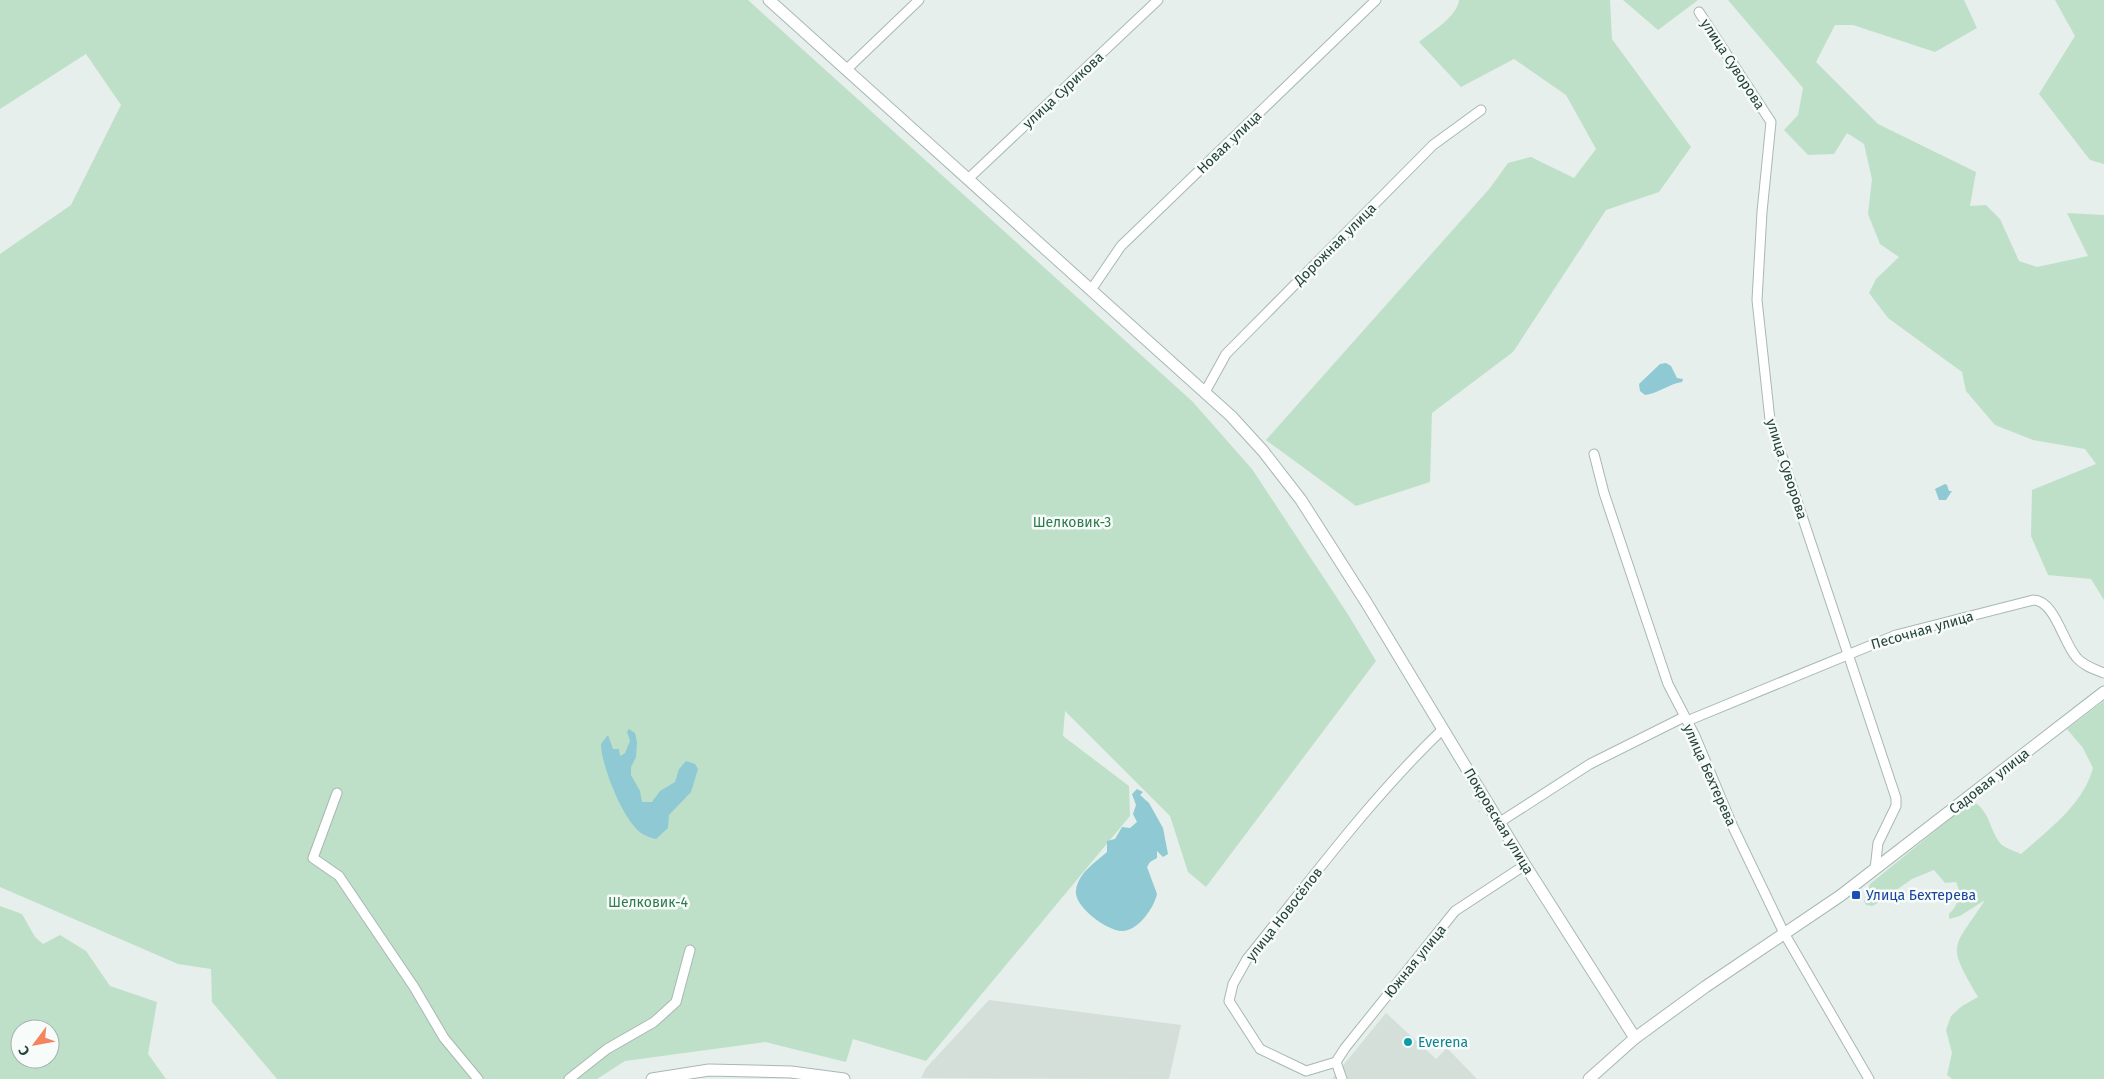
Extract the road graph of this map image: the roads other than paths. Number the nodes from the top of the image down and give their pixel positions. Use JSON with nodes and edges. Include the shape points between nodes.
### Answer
{"nodes":[{"id":1,"x":769,"y":0,"type":"edge"},
{"id":2,"x":919,"y":0,"type":"edge"},
{"id":3,"x":1158,"y":0,"type":"edge"},
{"id":4,"x":1376,"y":0,"type":"edge"},
{"id":5,"x":1699,"y":12,"type":"dead end"},
{"id":6,"x":846,"y":70,"type":"junction"},
{"id":7,"x":1481,"y":110,"type":"dead end"},
{"id":8,"x":968,"y":179,"type":"junction"},
{"id":9,"x":1091,"y":290,"type":"junction"},
{"id":10,"x":1205,"y":392,"type":"junction"},
{"id":11,"x":1594,"y":454,"type":"dead end"},
{"id":12,"x":1849,"y":655,"type":"junction"},
{"id":13,"x":2104,"y":673,"type":"edge"},
{"id":14,"x":2104,"y":692,"type":"edge"},
{"id":15,"x":1686,"y":719,"type":"junction"},
{"id":16,"x":1443,"y":729,"type":"junction"},
{"id":17,"x":337,"y":793,"type":"dead end"},
{"id":18,"x":1500,"y":822,"type":"junction"},
{"id":19,"x":1524,"y":865,"type":"junction"},
{"id":20,"x":1875,"y":869,"type":"junction"},
{"id":21,"x":1784,"y":933,"type":"junction"},
{"id":22,"x":690,"y":950,"type":"dead end"},
{"id":23,"x":1635,"y":1038,"type":"junction"},
{"id":24,"x":1336,"y":1062,"type":"junction"},
{"id":25,"x":478,"y":1079,"type":"edge"},
{"id":26,"x":569,"y":1079,"type":"edge"},
{"id":27,"x":652,"y":1079,"type":"edge"},
{"id":28,"x":844,"y":1079,"type":"edge"},
{"id":29,"x":1342,"y":1079,"type":"edge"},
{"id":30,"x":1589,"y":1079,"type":"edge"},
{"id":31,"x":1869,"y":1079,"type":"edge"}],
"edges":[{"from":1,"to":6,"type":"street","name":"Покровская улица"},
{"from":2,"to":6,"type":"street"},
{"from":3,"to":8,"type":"street","name":"улица Сурикова"},
{"from":4,"to":9,"type":"street","name":"Новая улица","via":[[1121,246]]},
{"from":5,"to":12,"type":"street","name":"улица Суворова","via":[[1771,122],[1757,300],[1770,420]]},
{"from":6,"to":8,"type":"street","name":"Покровская улица"},
{"from":7,"to":10,"type":"street","name":"Дорожная улица","via":[[1433,145],[1226,354]]},
{"from":8,"to":9,"type":"street","name":"Покровская улица"},
{"from":9,"to":10,"type":"street","name":"Покровская улица"},
{"from":10,"to":16,"type":"street","name":"Покровская улица","via":[[1263,451],[1301,500]]},
{"from":11,"to":15,"type":"street","name":"улица Бехтерева","via":[[1643,612],[1668,684]]},
{"from":12,"to":13,"type":"street","name":"Песочная улица","via":[[1896,636],[2018,602],[2038,600],[2048,607],[2076,657]]},
{"from":12,"to":15,"type":"street","name":"Песочная улица"},
{"from":12,"to":20,"type":"street","name":"улица Суворова","via":[[1896,798],[1896,806],[1878,843]]},
{"from":14,"to":20,"type":"street","name":"Садовая улица"},
{"from":15,"to":18,"type":"street","name":"Песочная улица","via":[[1590,764]]},
{"from":15,"to":21,"type":"street","name":"улица Бехтерева"},
{"from":16,"to":18,"type":"street","name":"Покровская улица"},
{"from":16,"to":24,"type":"street","name":"улица Новосёлов","via":[[1367,810],[1247,959],[1233,984],[1229,1001],[1260,1049],[1306,1071]]},
{"from":17,"to":25,"type":"street","via":[[313,858],[339,876],[414,987],[444,1038]]},
{"from":18,"to":19,"type":"street","name":"Покровская улица"},
{"from":19,"to":23,"type":"street","name":"Покровская улица"},
{"from":19,"to":24,"type":"street","name":"Южная улица","via":[[1456,911]]},
{"from":20,"to":21,"type":"street","name":"Садовая улица"},
{"from":21,"to":23,"type":"street","name":"Садовая улица"},
{"from":21,"to":31,"type":"street","name":"улица Бехтерева"},
{"from":22,"to":26,"type":"street","via":[[676,1002],[654,1022],[607,1049]]},
{"from":23,"to":30,"type":"street","name":"Садовая улица"},
{"from":24,"to":29,"type":"street"},
{"from":27,"to":28,"type":"street","via":[[709,1070],[791,1072]]}]}
